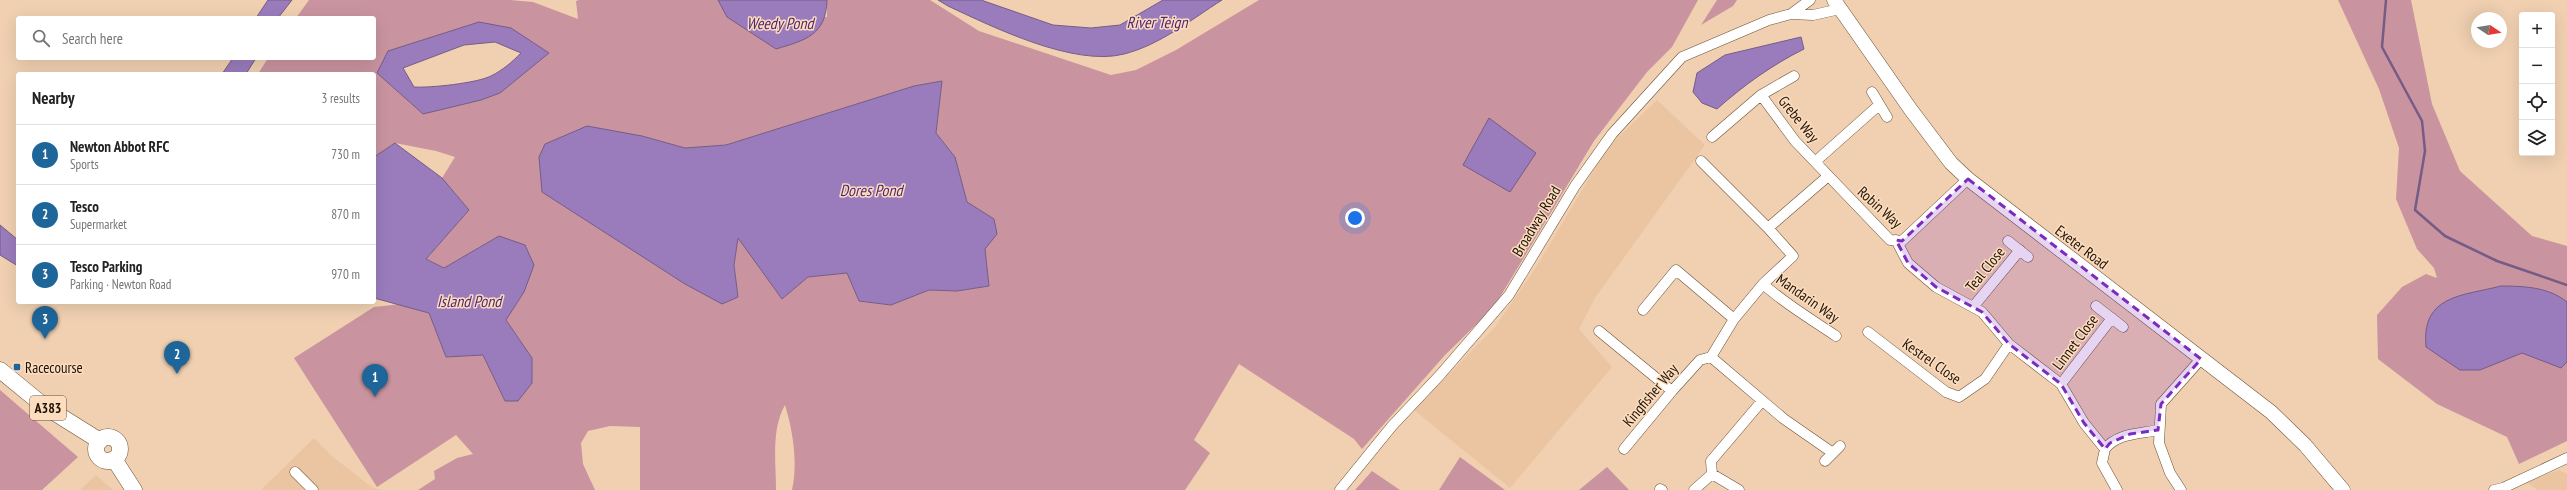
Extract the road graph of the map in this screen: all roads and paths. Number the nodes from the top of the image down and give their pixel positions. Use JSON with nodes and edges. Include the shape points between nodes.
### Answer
{"nodes":[{"id":1,"x":1810,"y":0,"type":"edge"},
{"id":2,"x":1837,"y":4,"type":"edge"},
{"id":3,"x":1791,"y":14,"type":"junction"},
{"id":4,"x":1794,"y":76,"type":"dead end"},
{"id":5,"x":1872,"y":92,"type":"dead end"},
{"id":6,"x":1761,"y":95,"type":"junction"},
{"id":7,"x":1879,"y":105,"type":"junction"},
{"id":8,"x":1887,"y":117,"type":"dead end"},
{"id":9,"x":1712,"y":136,"type":"dead end"},
{"id":10,"x":1701,"y":161,"type":"dead end"},
{"id":11,"x":1816,"y":161,"type":"junction"},
{"id":12,"x":1828,"y":177,"type":"junction"},
{"id":13,"x":1968,"y":179,"type":"junction"},
{"id":14,"x":1768,"y":228,"type":"junction"},
{"id":15,"x":1896,"y":240,"type":"junction"},
{"id":16,"x":2008,"y":241,"type":"dead end"},
{"id":17,"x":2020,"y":250,"type":"junction"},
{"id":18,"x":2028,"y":257,"type":"dead end"},
{"id":19,"x":1763,"y":284,"type":"junction"},
{"id":20,"x":2096,"y":306,"type":"dead end"},
{"id":21,"x":1974,"y":307,"type":"junction"},
{"id":22,"x":1643,"y":310,"type":"dead end"},
{"id":23,"x":2112,"y":318,"type":"junction"},
{"id":24,"x":1734,"y":319,"type":"junction"},
{"id":25,"x":2123,"y":327,"type":"dead end"},
{"id":26,"x":1599,"y":331,"type":"dead end"},
{"id":27,"x":1868,"y":332,"type":"dead end"},
{"id":28,"x":1836,"y":336,"type":"dead end"},
{"id":29,"x":2009,"y":344,"type":"junction"},
{"id":30,"x":1711,"y":357,"type":"junction"},
{"id":31,"x":2201,"y":359,"type":"junction"},
{"id":32,"x":0,"y":370,"type":"edge"},
{"id":33,"x":2061,"y":384,"type":"junction"},
{"id":34,"x":1672,"y":391,"type":"junction"},
{"id":35,"x":1762,"y":401,"type":"junction"},
{"id":36,"x":2158,"y":430,"type":"junction"},
{"id":37,"x":1840,"y":446,"type":"dead end"},
{"id":38,"x":1624,"y":449,"type":"dead end"},
{"id":39,"x":2105,"y":449,"type":"junction"},
{"id":40,"x":1833,"y":454,"type":"junction"},
{"id":41,"x":2567,"y":458,"type":"edge"},
{"id":42,"x":1825,"y":461,"type":"dead end"},
{"id":43,"x":295,"y":472,"type":"dead end"},
{"id":44,"x":1712,"y":474,"type":"junction"},
{"id":45,"x":134,"y":490,"type":"edge"},
{"id":46,"x":313,"y":490,"type":"edge"},
{"id":47,"x":1340,"y":490,"type":"edge"},
{"id":48,"x":1694,"y":490,"type":"edge"},
{"id":49,"x":1739,"y":490,"type":"edge"},
{"id":50,"x":2117,"y":490,"type":"edge"},
{"id":51,"x":2181,"y":490,"type":"edge"},
{"id":52,"x":2343,"y":490,"type":"edge"},
{"id":53,"x":2494,"y":490,"type":"edge"}],
"edges":[{"from":1,"to":3,"type":"street","name":"Broadway Road"},
{"from":2,"to":3,"type":"street","name":"Broadway Road","via":[[1812,15]]},
{"from":2,"to":13,"type":"street","name":"Exeter Road","via":[[1920,122]]},
{"from":3,"to":47,"type":"street","name":"Broadway Road","via":[[1769,20],[1682,57],[1612,134],[1575,186],[1509,295],[1392,426]]},
{"from":4,"to":6,"type":"street","name":"Grebe Way"},
{"from":5,"to":7,"type":"street"},
{"from":6,"to":9,"type":"street","name":"Grebe Way"},
{"from":6,"to":11,"type":"street","name":"Grebe Way","via":[[1795,141]]},
{"from":7,"to":8,"type":"street"},
{"from":7,"to":11,"type":"street"},
{"from":10,"to":14,"type":"street"},
{"from":11,"to":12,"type":"street","name":"Robin Way"},
{"from":12,"to":14,"type":"street"},
{"from":12,"to":15,"type":"street","name":"Robin Way","via":[[1890,240]]},
{"from":13,"to":15,"type":"street","name":"Robin Way","via":[[1902,241]]},
{"from":13,"to":31,"type":"street","name":"Exeter Road"},
{"from":14,"to":19,"type":"street","via":[[1793,256]]},
{"from":15,"to":21,"type":"street","via":[[1908,263],[1936,287]]},
{"from":16,"to":17,"type":"street"},
{"from":17,"to":18,"type":"street"},
{"from":17,"to":21,"type":"street","name":"Teal Close"},
{"from":19,"to":24,"type":"street"},
{"from":19,"to":28,"type":"street","name":"Mandarin Way","via":[[1783,302],[1807,315]]},
{"from":20,"to":23,"type":"street"},
{"from":21,"to":29,"type":"street","via":[[1993,323]]},
{"from":22,"to":24,"type":"street","via":[[1676,270]]},
{"from":23,"to":25,"type":"street"},
{"from":23,"to":33,"type":"street","name":"Linnet Close"},
{"from":24,"to":30,"type":"street"},
{"from":26,"to":34,"type":"street"},
{"from":27,"to":29,"type":"street","name":"Kestrel Close","via":[[1946,392],[1959,397],[1985,379]]},
{"from":29,"to":33,"type":"street"},
{"from":30,"to":34,"type":"street","name":"Kingfisher Way","via":[[1700,360]]},
{"from":30,"to":35,"type":"street"},
{"from":31,"to":36,"type":"street","via":[[2161,404]]},
{"from":31,"to":52,"type":"street","name":"Exeter Road","via":[[2271,412],[2305,444]]},
{"from":32,"to":45,"type":"main road","number":"A383","via":[[44,406],[100,441],[96,451],[100,458],[108,461],[114,459]]},
{"from":33,"to":39,"type":"street","via":[[2084,423]]},
{"from":34,"to":38,"type":"street","name":"Kingfisher Way"},
{"from":35,"to":40,"type":"street"},
{"from":35,"to":44,"type":"street","via":[[1711,462]]},
{"from":36,"to":39,"type":"street","via":[[2130,434],[2110,443]]},
{"from":36,"to":51,"type":"street","via":[[2163,456]]},
{"from":37,"to":40,"type":"street"},
{"from":39,"to":50,"type":"street","via":[[2102,463]]},
{"from":40,"to":42,"type":"street"},
{"from":41,"to":53,"type":"street"},
{"from":43,"to":46,"type":"street"},
{"from":44,"to":48,"type":"street"},
{"from":44,"to":49,"type":"street"}]}
